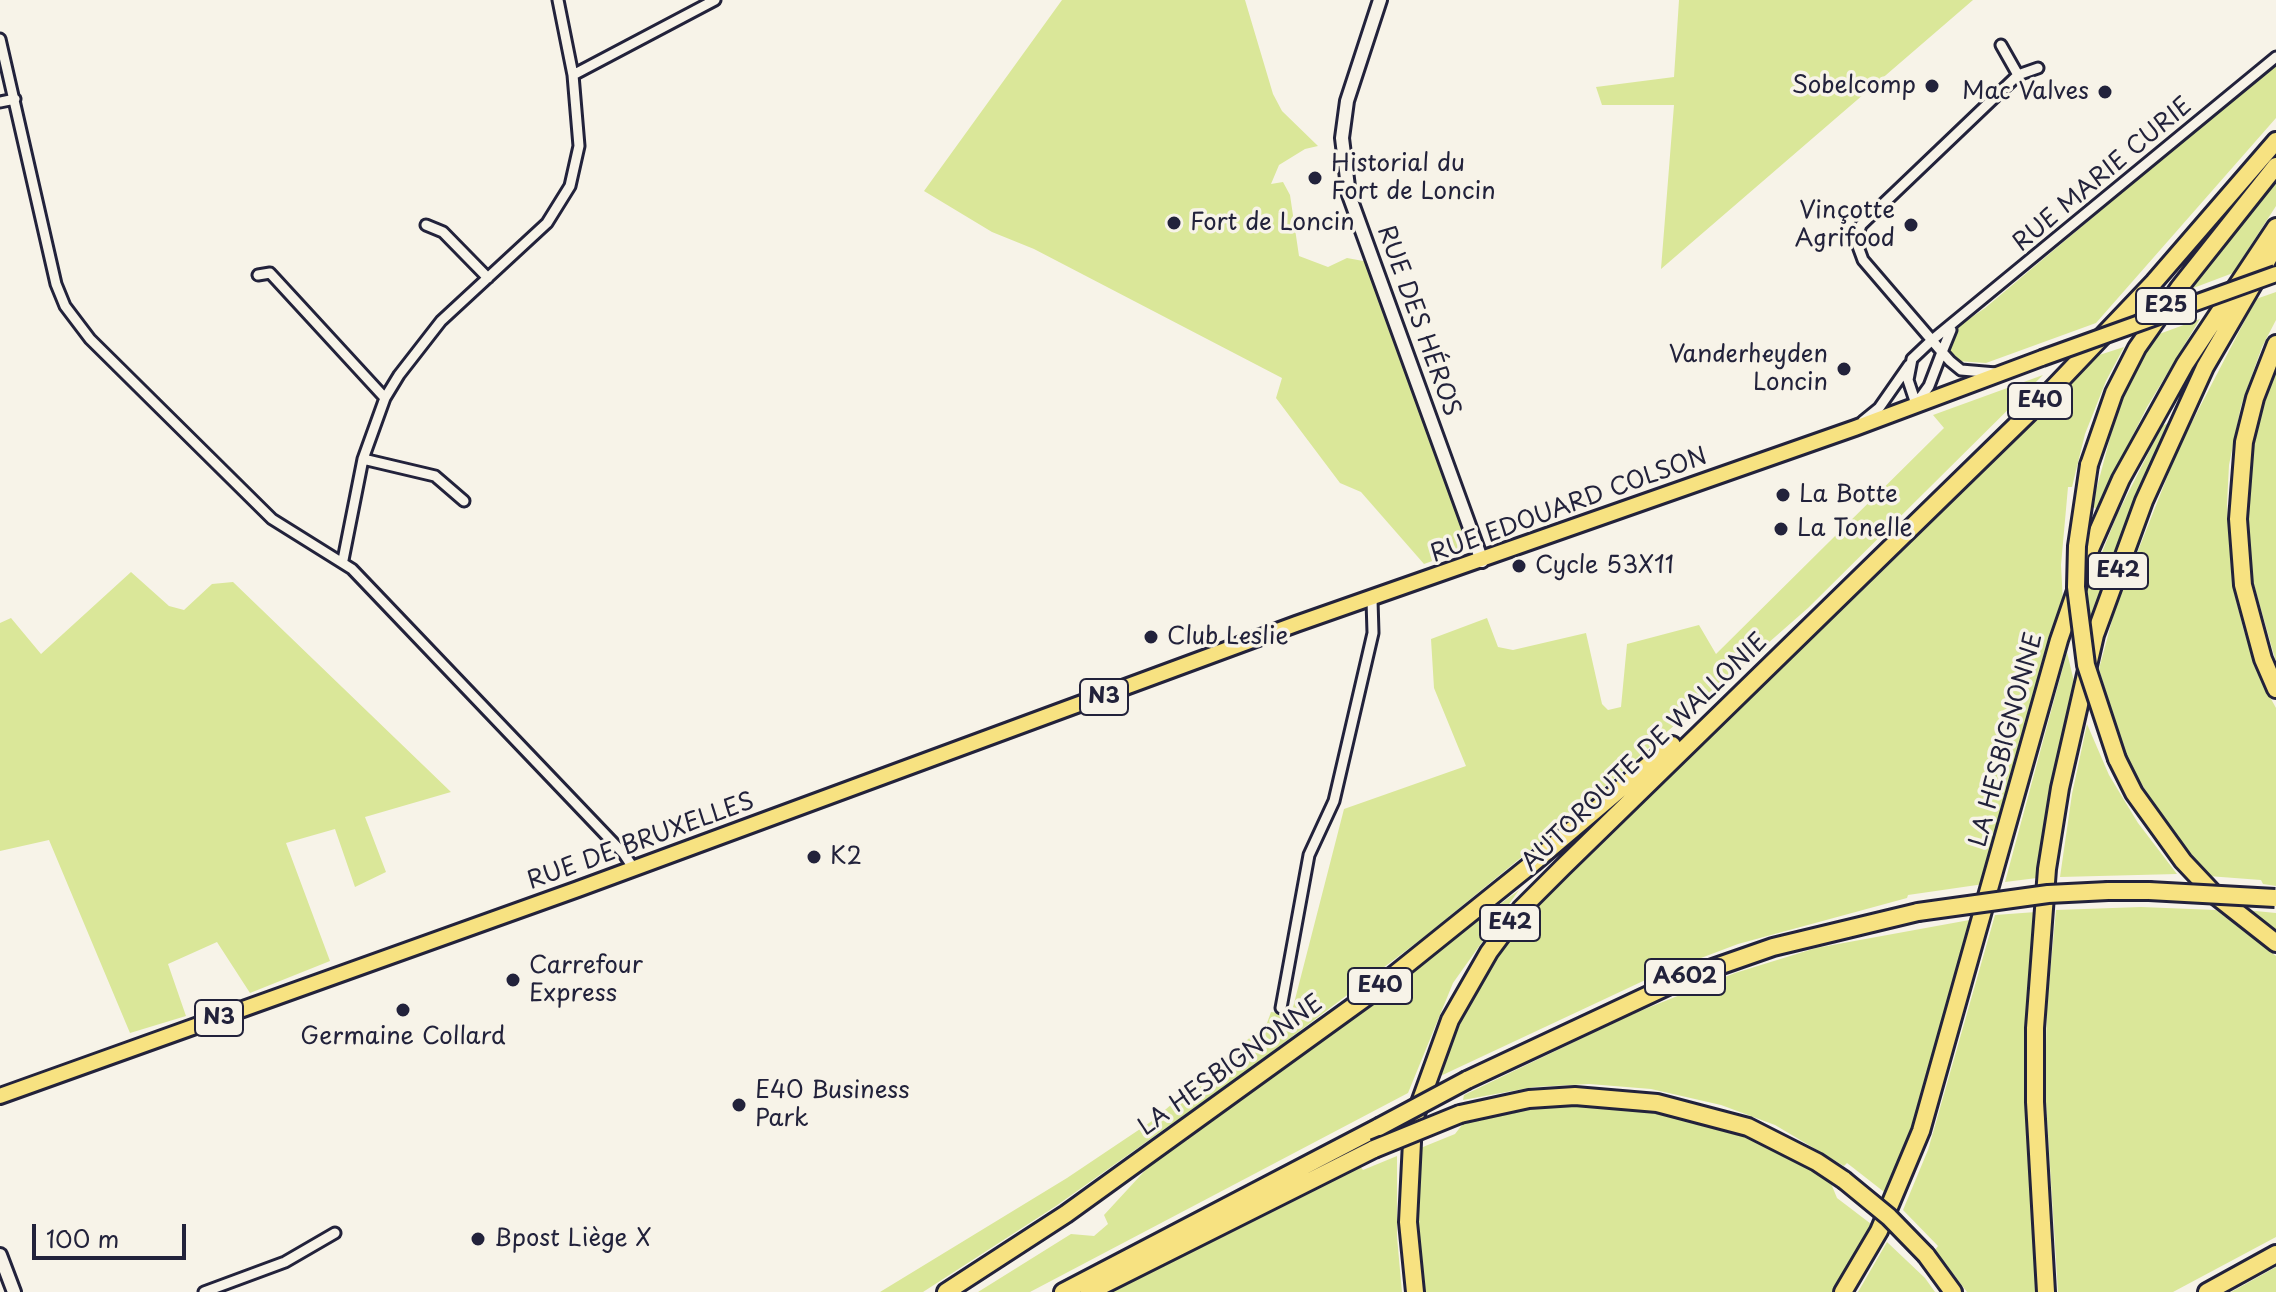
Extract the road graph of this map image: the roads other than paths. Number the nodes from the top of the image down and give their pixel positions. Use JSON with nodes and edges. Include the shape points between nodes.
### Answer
{"nodes":[{"id":1,"x":558,"y":0,"type":"edge"},
{"id":2,"x":715,"y":0,"type":"edge"},
{"id":3,"x":1380,"y":0,"type":"edge"},
{"id":4,"x":0,"y":39,"type":"edge"},
{"id":5,"x":2001,"y":45,"type":"dead end"},
{"id":6,"x":2276,"y":57,"type":"edge"},
{"id":7,"x":2038,"y":68,"type":"dead end"},
{"id":8,"x":573,"y":75,"type":"junction"},
{"id":9,"x":2018,"y":75,"type":"junction"},
{"id":10,"x":15,"y":99,"type":"junction"},
{"id":11,"x":0,"y":102,"type":"edge"},
{"id":12,"x":2276,"y":141,"type":"edge"},
{"id":13,"x":2276,"y":166,"type":"edge"},
{"id":14,"x":426,"y":225,"type":"dead end"},
{"id":15,"x":2276,"y":227,"type":"edge"},
{"id":16,"x":2276,"y":245,"type":"edge"},
{"id":17,"x":2276,"y":274,"type":"edge"},
{"id":18,"x":258,"y":275,"type":"dead end"},
{"id":19,"x":488,"y":278,"type":"junction"},
{"id":20,"x":1955,"y":324,"type":"junction"},
{"id":21,"x":1931,"y":341,"type":"junction"},
{"id":22,"x":2276,"y":344,"type":"edge"},
{"id":23,"x":1942,"y":352,"type":"junction"},
{"id":24,"x":1912,"y":359,"type":"junction"},
{"id":25,"x":1998,"y":374,"type":"junction"},
{"id":26,"x":385,"y":398,"type":"junction"},
{"id":27,"x":1916,"y":404,"type":"junction"},
{"id":28,"x":1861,"y":425,"type":"junction"},
{"id":29,"x":363,"y":459,"type":"junction"},
{"id":30,"x":464,"y":501,"type":"dead end"},
{"id":31,"x":343,"y":560,"type":"junction"},
{"id":32,"x":1482,"y":561,"type":"junction"},
{"id":33,"x":1372,"y":600,"type":"junction"},
{"id":34,"x":1296,"y":624,"type":"joint"},
{"id":35,"x":1789,"y":646,"type":"junction"},
{"id":36,"x":2276,"y":689,"type":"edge"},
{"id":37,"x":634,"y":869,"type":"junction"},
{"id":38,"x":2276,"y":898,"type":"edge"},
{"id":39,"x":2276,"y":943,"type":"edge"},
{"id":40,"x":1281,"y":1008,"type":"dead end"},
{"id":41,"x":0,"y":1096,"type":"edge"},
{"id":42,"x":335,"y":1233,"type":"dead end"},
{"id":43,"x":2276,"y":1254,"type":"edge"},
{"id":44,"x":0,"y":1255,"type":"edge"},
{"id":45,"x":14,"y":1292,"type":"edge"},
{"id":46,"x":204,"y":1292,"type":"edge"},
{"id":47,"x":946,"y":1292,"type":"edge"},
{"id":48,"x":1063,"y":1292,"type":"edge"},
{"id":49,"x":1089,"y":1292,"type":"edge"},
{"id":50,"x":1415,"y":1292,"type":"edge"},
{"id":51,"x":1843,"y":1292,"type":"edge"},
{"id":52,"x":1953,"y":1292,"type":"edge"},
{"id":53,"x":2046,"y":1292,"type":"edge"},
{"id":54,"x":2207,"y":1292,"type":"edge"}],
"edges":[{"from":1,"to":8,"type":"street"},
{"from":2,"to":8,"type":"street"},
{"from":3,"to":32,"type":"street","name":"RUE DES HÉROS","via":[[1347,101],[1342,138],[1349,195]]},
{"from":4,"to":10,"type":"street"},
{"from":5,"to":9,"type":"street"},
{"from":6,"to":20,"type":"street","name":"RUE MARIE CURIE"},
{"from":7,"to":9,"type":"street"},
{"from":8,"to":19,"type":"street","via":[[579,146],[570,186],[547,223]]},
{"from":9,"to":21,"type":"street","via":[[1861,225],[1856,241],[1863,260]]},
{"from":10,"to":11,"type":"street"},
{"from":10,"to":31,"type":"street","via":[[65,306],[90,339],[272,519]]},
{"from":12,"to":35,"type":"highway","number":"E40","via":[[2154,282],[2036,406]]},
{"from":13,"to":39,"type":"highway","number":"E25","bridge":true,"via":[[2179,288],[2137,348],[2114,393],[2089,465],[2079,519],[2076,587],[2086,665],[2134,793],[2215,895]]},
{"from":14,"to":19,"type":"street","via":[[443,232]]},
{"from":15,"to":51,"type":"highway","name":"LA HESBIGNONNE","via":[[2185,364],[2121,479],[2091,547],[2051,670],[1921,1131],[1879,1231]]},
{"from":16,"to":53,"type":"highway","number":"E42","via":[[2205,367],[2144,501],[2095,635],[2063,775],[2047,869],[2035,1028]]},
{"from":17,"to":25,"type":"main road","name":"RUE EDOUARD COLSON","number":"N3","bridge":true},
{"from":18,"to":26,"type":"street","via":[[270,273]]},
{"from":19,"to":26,"type":"street","via":[[420,345]]},
{"from":20,"to":21,"type":"street","name":"RUE MARIE CURIE"},
{"from":20,"to":23,"type":"street"},
{"from":21,"to":23,"type":"street"},
{"from":21,"to":24,"type":"street","name":"RUE MARIE CURIE"},
{"from":22,"to":36,"type":"highway","via":[[2244,442],[2238,519],[2243,585]]},
{"from":23,"to":25,"type":"street","via":[[1961,370]]},
{"from":23,"to":27,"type":"street"},
{"from":24,"to":27,"type":"street","via":[[1908,380]]},
{"from":24,"to":28,"type":"street","name":"RUE MARIE CURIE"},
{"from":25,"to":27,"type":"main road","name":"RUE EDOUARD COLSON","number":"N3"},
{"from":26,"to":29,"type":"street"},
{"from":27,"to":28,"type":"main road","name":"RUE EDOUARD COLSON","number":"N3"},
{"from":28,"to":32,"type":"main road","name":"RUE EDOUARD COLSON","number":"N3"},
{"from":29,"to":30,"type":"street","via":[[435,476]]},
{"from":29,"to":31,"type":"street"},
{"from":31,"to":37,"type":"street"},
{"from":32,"to":33,"type":"main road","name":"RUE EDOUARD COLSON","number":"N3"},
{"from":33,"to":34,"type":"main road","name":"RUE EDOUARD COLSON","number":"N3"},
{"from":33,"to":40,"type":"street","via":[[1373,633],[1334,801],[1309,855]]},
{"from":34,"to":37,"type":"main road","name":"RUE DE BRUXELLES","number":"N3"},
{"from":35,"to":47,"type":"highway","name":"LA HESBIGNONNE","number":"E40","via":[[1369,995],[1092,1195]]},
{"from":35,"to":50,"type":"highway","name":"AUTOROUTE DE WALLONIE","number":"E42","via":[[1521,909],[1469,982],[1432,1062],[1413,1122],[1408,1222]]},
{"from":37,"to":41,"type":"main road","name":"RUE DE BRUXELLES","number":"N3"},
{"from":38,"to":48,"type":"highway","number":"A602","bridge":true,"via":[[2149,891],[2035,896],[1918,912],[1814,935],[1687,977],[1467,1080]]},
{"from":42,"to":46,"type":"street","via":[[285,1262]]},
{"from":43,"to":54,"type":"highway"},
{"from":44,"to":45,"type":"street"},
{"from":49,"to":52,"type":"highway","bridge":true,"via":[[1374,1149],[1460,1114],[1545,1098],[1601,1097],[1699,1111],[1748,1127],[1817,1162],[1889,1217]]}]}
